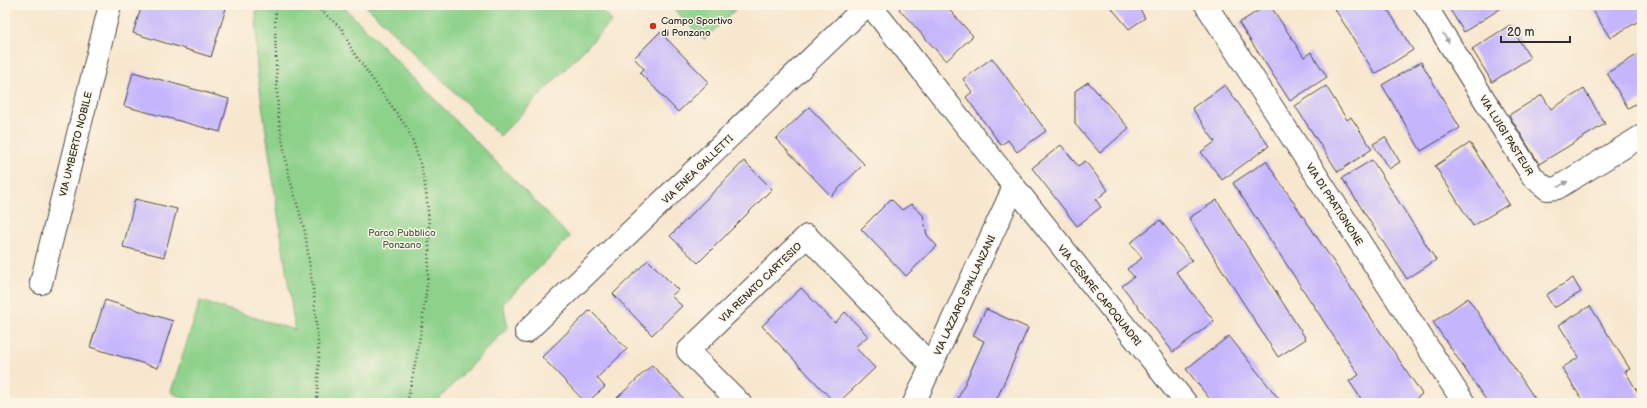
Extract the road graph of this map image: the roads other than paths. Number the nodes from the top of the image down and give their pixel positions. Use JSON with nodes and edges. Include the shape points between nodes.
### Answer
{"nodes":[{"id":1,"x":110,"y":5,"type":"edge"},
{"id":2,"x":869,"y":5,"type":"edge"},
{"id":3,"x":1206,"y":5,"type":"edge"},
{"id":4,"x":1426,"y":5,"type":"edge"},
{"id":5,"x":1642,"y":136,"type":"edge"},
{"id":6,"x":1014,"y":187,"type":"junction"},
{"id":7,"x":41,"y":283,"type":"dead end"},
{"id":8,"x":526,"y":332,"type":"dead end"},
{"id":9,"x":931,"y":365,"type":"junction"},
{"id":10,"x":740,"y":403,"type":"edge"},
{"id":11,"x":914,"y":403,"type":"edge"},
{"id":12,"x":1186,"y":403,"type":"edge"},
{"id":13,"x":1464,"y":403,"type":"edge"}],
"edges":[{"from":1,"to":7,"type":"street","name":"VIA UMBERTO NOBILE"},
{"from":2,"to":6,"type":"street","name":"VIA CESARE CAPOQUADRI"},
{"from":2,"to":8,"type":"street","name":"VIA ENEA GALLETTI"},
{"from":3,"to":13,"type":"street","name":"VIA DI PRATIGNONE"},
{"from":4,"to":5,"type":"street","name":"VIA LUIGI PASTEUR","one_way":true,"via":[[1533,177],[1547,189],[1557,188]]},
{"from":6,"to":9,"type":"street","name":"VIA LAZZARO SPALLANZANI"},
{"from":6,"to":12,"type":"street","name":"VIA CESARE CAPOQUADRI"},
{"from":9,"to":10,"type":"street","name":"VIA RENATO CARTESIO","via":[[807,236],[688,350]]},
{"from":9,"to":11,"type":"street","name":"VIA LAZZARO SPALLANZANI"}]}
